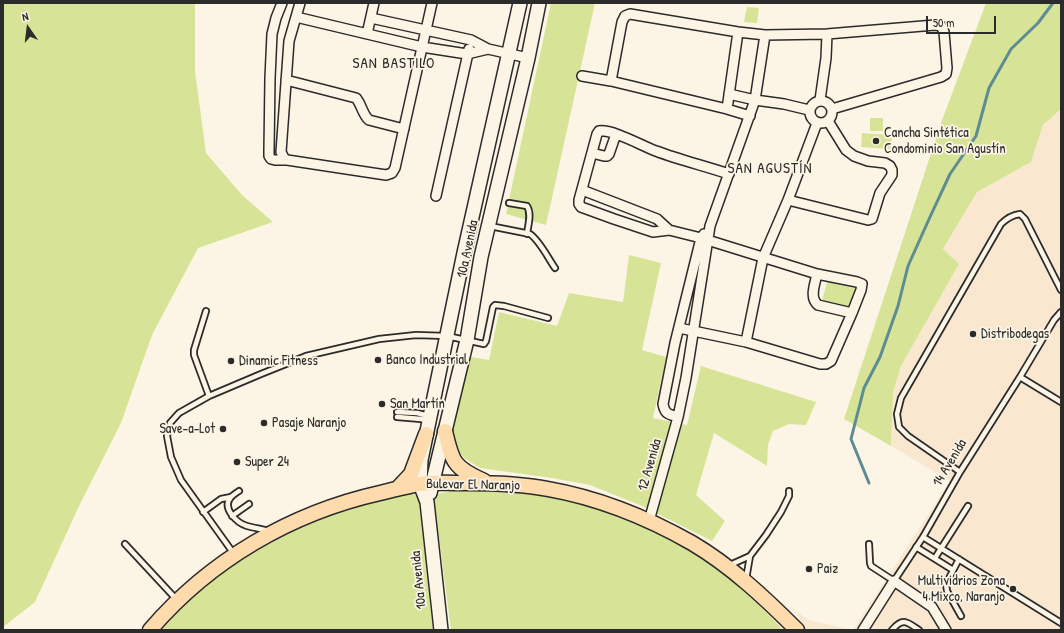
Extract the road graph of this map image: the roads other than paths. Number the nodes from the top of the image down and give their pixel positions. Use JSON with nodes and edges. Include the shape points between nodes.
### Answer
{"nodes":[{"id":1,"x":282,"y":3,"type":"edge"},
{"id":2,"x":300,"y":3,"type":"edge"},
{"id":3,"x":374,"y":3,"type":"edge"},
{"id":4,"x":432,"y":3,"type":"edge"},
{"id":5,"x":520,"y":3,"type":"edge"},
{"id":6,"x":539,"y":3,"type":"edge"},
{"id":7,"x":296,"y":17,"type":"junction"},
{"id":8,"x":371,"y":18,"type":"junction"},
{"id":9,"x":426,"y":30,"type":"junction"},
{"id":10,"x":738,"y":32,"type":"junction"},
{"id":11,"x":367,"y":34,"type":"junction"},
{"id":12,"x":827,"y":34,"type":"junction"},
{"id":13,"x":765,"y":35,"type":"junction"},
{"id":14,"x":470,"y":40,"type":"junction"},
{"id":15,"x":422,"y":47,"type":"junction"},
{"id":16,"x":488,"y":49,"type":"junction"},
{"id":17,"x":468,"y":54,"type":"junction"},
{"id":18,"x":509,"y":54,"type":"junction"},
{"id":19,"x":528,"y":58,"type":"junction"},
{"id":20,"x":582,"y":76,"type":"dead end"},
{"id":21,"x":286,"y":80,"type":"junction"},
{"id":22,"x":611,"y":81,"type":"junction"},
{"id":23,"x":730,"y":94,"type":"junction"},
{"id":24,"x":755,"y":100,"type":"junction"},
{"id":25,"x":820,"y":100,"type":"junction"},
{"id":26,"x":727,"y":109,"type":"junction"},
{"id":27,"x":832,"y":109,"type":"junction"},
{"id":28,"x":809,"y":110,"type":"junction"},
{"id":29,"x":750,"y":116,"type":"junction"},
{"id":30,"x":828,"y":121,"type":"junction"},
{"id":31,"x":817,"y":123,"type":"junction"},
{"id":32,"x":404,"y":129,"type":"junction"},
{"id":33,"x":616,"y":134,"type":"junction"},
{"id":34,"x":592,"y":153,"type":"junction"},
{"id":35,"x":287,"y":160,"type":"junction"},
{"id":36,"x":729,"y":174,"type":"junction"},
{"id":37,"x":582,"y":190,"type":"junction"},
{"id":38,"x":436,"y":196,"type":"dead end"},
{"id":39,"x":788,"y":200,"type":"junction"},
{"id":40,"x":509,"y":203,"type":"dead end"},
{"id":41,"x":489,"y":226,"type":"junction"},
{"id":42,"x":669,"y":230,"type":"junction"},
{"id":43,"x":527,"y":234,"type":"junction"},
{"id":44,"x":704,"y":239,"type":"junction"},
{"id":45,"x":464,"y":254,"type":"junction"},
{"id":46,"x":481,"y":257,"type":"junction"},
{"id":47,"x":764,"y":258,"type":"junction"},
{"id":48,"x":555,"y":268,"type":"dead end"},
{"id":49,"x":817,"y":274,"type":"junction"},
{"id":50,"x":1061,"y":290,"type":"edge"},
{"id":51,"x":206,"y":311,"type":"dead end"},
{"id":52,"x":1061,"y":312,"type":"edge"},
{"id":53,"x":852,"y":314,"type":"junction"},
{"id":54,"x":548,"y":318,"type":"dead end"},
{"id":55,"x":679,"y":328,"type":"junction"},
{"id":56,"x":693,"y":331,"type":"junction"},
{"id":57,"x":447,"y":336,"type":"junction"},
{"id":58,"x":466,"y":340,"type":"junction"},
{"id":59,"x":746,"y":342,"type":"junction"},
{"id":60,"x":675,"y":343,"type":"junction"},
{"id":61,"x":691,"y":346,"type":"junction"},
{"id":62,"x":1020,"y":377,"type":"junction"},
{"id":63,"x":209,"y":396,"type":"junction"},
{"id":64,"x":1061,"y":402,"type":"edge"},
{"id":65,"x":397,"y":415,"type":"dead end"},
{"id":66,"x":678,"y":417,"type":"junction"},
{"id":67,"x":429,"y":424,"type":"junction"},
{"id":68,"x":445,"y":431,"type":"junction"},
{"id":69,"x":960,"y":472,"type":"junction"},
{"id":70,"x":490,"y":483,"type":"junction"},
{"id":71,"x":426,"y":484,"type":"junction"},
{"id":72,"x":397,"y":489,"type":"junction"},
{"id":73,"x":239,"y":491,"type":"dead end"},
{"id":74,"x":789,"y":491,"type":"dead end"},
{"id":75,"x":230,"y":497,"type":"junction"},
{"id":76,"x":249,"y":504,"type":"dead end"},
{"id":77,"x":968,"y":506,"type":"dead end"},
{"id":78,"x":203,"y":512,"type":"junction"},
{"id":79,"x":232,"y":516,"type":"junction"},
{"id":80,"x":649,"y":521,"type":"junction"},
{"id":81,"x":273,"y":532,"type":"junction"},
{"id":82,"x":923,"y":537,"type":"junction"},
{"id":83,"x":125,"y":544,"type":"dead end"},
{"id":84,"x":869,"y":544,"type":"dead end"},
{"id":85,"x":916,"y":547,"type":"junction"},
{"id":86,"x":942,"y":548,"type":"junction"},
{"id":87,"x":234,"y":555,"type":"junction"},
{"id":88,"x":750,"y":556,"type":"junction"},
{"id":89,"x":935,"y":558,"type":"junction"},
{"id":90,"x":959,"y":559,"type":"junction"},
{"id":91,"x":727,"y":567,"type":"junction"},
{"id":92,"x":953,"y":570,"type":"junction"},
{"id":93,"x":894,"y":581,"type":"junction"},
{"id":94,"x":746,"y":582,"type":"junction"},
{"id":95,"x":178,"y":601,"type":"junction"},
{"id":96,"x":772,"y":605,"type":"junction"},
{"id":97,"x":961,"y":616,"type":"dead end"},
{"id":98,"x":1061,"y":623,"type":"edge"},
{"id":99,"x":150,"y":630,"type":"edge"},
{"id":100,"x":441,"y":630,"type":"edge"},
{"id":101,"x":797,"y":630,"type":"edge"},
{"id":102,"x":809,"y":630,"type":"edge"},
{"id":103,"x":864,"y":630,"type":"edge"},
{"id":104,"x":892,"y":630,"type":"edge"},
{"id":105,"x":920,"y":630,"type":"edge"},
{"id":106,"x":946,"y":630,"type":"edge"}],
"edges":[{"from":1,"to":35,"type":"street","via":[[272,34],[268,150],[271,159]]},
{"from":2,"to":7,"type":"street"},
{"from":3,"to":8,"type":"street"},
{"from":4,"to":9,"type":"street"},
{"from":5,"to":18,"type":"street","name":"10a Avenida"},
{"from":6,"to":19,"type":"street","name":"10a Avenida"},
{"from":7,"to":11,"type":"street"},
{"from":7,"to":21,"type":"street","via":[[289,41]]},
{"from":8,"to":9,"type":"street"},
{"from":8,"to":11,"type":"street"},
{"from":9,"to":14,"type":"street"},
{"from":9,"to":15,"type":"street"},
{"from":10,"to":13,"type":"street"},
{"from":10,"to":22,"type":"street","via":[[630,14],[625,16],[622,22]]},
{"from":10,"to":23,"type":"street"},
{"from":11,"to":15,"type":"street"},
{"from":12,"to":13,"type":"street"},
{"from":12,"to":25,"type":"street"},
{"from":12,"to":27,"type":"street","via":[[941,26],[944,32],[947,68],[946,74],[941,77]]},
{"from":13,"to":24,"type":"street"},
{"from":14,"to":16,"type":"street"},
{"from":14,"to":17,"type":"street"},
{"from":15,"to":17,"type":"street"},
{"from":15,"to":32,"type":"street"},
{"from":16,"to":17,"type":"street"},
{"from":16,"to":18,"type":"street"},
{"from":17,"to":38,"type":"street"},
{"from":18,"to":19,"type":"street"},
{"from":18,"to":45,"type":"street","name":"10a Avenida"},
{"from":19,"to":41,"type":"street","name":"10a Avenida"},
{"from":20,"to":22,"type":"street"},
{"from":21,"to":32,"type":"street","via":[[358,100],[364,116],[369,120]]},
{"from":21,"to":35,"type":"street","via":[[281,152]]},
{"from":22,"to":26,"type":"street"},
{"from":23,"to":24,"type":"street"},
{"from":23,"to":26,"type":"street"},
{"from":24,"to":28,"type":"street"},
{"from":24,"to":29,"type":"street"},
{"from":25,"to":27,"type":"street","via":[[828,103]]},
{"from":25,"to":28,"type":"street","via":[[813,103]]},
{"from":26,"to":29,"type":"street"},
{"from":27,"to":30,"type":"street"},
{"from":28,"to":31,"type":"street","via":[[810,117]]},
{"from":29,"to":36,"type":"street"},
{"from":30,"to":31,"type":"street"},
{"from":30,"to":39,"type":"street","via":[[846,150],[868,161],[885,163],[892,170],[892,175],[880,193],[874,216],[868,220]]},
{"from":31,"to":39,"type":"street"},
{"from":32,"to":35,"type":"street","via":[[395,168],[392,173],[386,175]]},
{"from":33,"to":34,"type":"street","via":[[607,156]]},
{"from":33,"to":34,"type":"street","via":[[599,131]]},
{"from":33,"to":36,"type":"street","via":[[656,151]]},
{"from":34,"to":37,"type":"street"},
{"from":36,"to":44,"type":"street"},
{"from":37,"to":42,"type":"street","via":[[657,219]]},
{"from":37,"to":42,"type":"street","via":[[579,200],[581,207],[653,232]]},
{"from":39,"to":47,"type":"street"},
{"from":40,"to":43,"type":"lane","via":[[528,208],[530,215]]},
{"from":41,"to":43,"type":"lane"},
{"from":41,"to":46,"type":"street","name":"10a Avenida"},
{"from":42,"to":44,"type":"street"},
{"from":43,"to":48,"type":"lane","via":[[533,236]]},
{"from":44,"to":47,"type":"street"},
{"from":44,"to":55,"type":"street"},
{"from":44,"to":56,"type":"street","name":"12 Avenida"},
{"from":45,"to":46,"type":"street"},
{"from":45,"to":57,"type":"street","name":"10a Avenida"},
{"from":46,"to":58,"type":"street","name":"10a Avenida"},
{"from":47,"to":49,"type":"street"},
{"from":47,"to":59,"type":"street"},
{"from":49,"to":53,"type":"street","via":[[814,302]]},
{"from":49,"to":53,"type":"street","via":[[862,284]]},
{"from":50,"to":69,"type":"lane","via":[[1025,219],[1020,214],[1007,218],[1001,224],[901,398],[897,414],[899,427],[908,436]]},
{"from":51,"to":63,"type":"lane","via":[[194,355]]},
{"from":52,"to":62,"type":"lane","name":"14 Avenida"},
{"from":53,"to":59,"type":"street","via":[[831,361],[826,364]]},
{"from":54,"to":58,"type":"lane","via":[[495,305],[486,343]]},
{"from":55,"to":56,"type":"street"},
{"from":55,"to":60,"type":"street"},
{"from":56,"to":59,"type":"street"},
{"from":56,"to":61,"type":"street","name":"12 Avenida"},
{"from":57,"to":58,"type":"lane"},
{"from":57,"to":63,"type":"lane","via":[[416,334],[378,339],[306,356]]},
{"from":57,"to":67,"type":"street","name":"10a Avenida"},
{"from":58,"to":68,"type":"street","name":"10a Avenida"},
{"from":60,"to":61,"type":"street"},
{"from":60,"to":66,"type":"street","via":[[663,404],[664,410]]},
{"from":61,"to":66,"type":"street","name":"12 Avenida"},
{"from":62,"to":64,"type":"lane"},
{"from":62,"to":69,"type":"lane","name":"14 Avenida"},
{"from":63,"to":78,"type":"lane","via":[[179,413],[170,423],[167,436],[171,457],[181,480]]},
{"from":65,"to":67,"type":"lane","via":[[417,413]]},
{"from":66,"to":80,"type":"street","name":"12 Avenida"},
{"from":67,"to":71,"type":"street","name":"10a Avenida","via":[[421,460]]},
{"from":67,"to":72,"type":"main road","via":[[411,474]]},
{"from":68,"to":70,"type":"main road","via":[[451,454],[459,466],[468,474]]},
{"from":68,"to":71,"type":"street","name":"10a Avenida","via":[[437,462]]},
{"from":69,"to":82,"type":"lane","name":"14 Avenida"},
{"from":70,"to":71,"type":"main road","name":"Bulevar El Naranjo"},
{"from":70,"to":80,"type":"main road","name":"Bulevar El Naranjo","via":[[572,494]]},
{"from":71,"to":72,"type":"main road","name":"Bulevar El Naranjo"},
{"from":71,"to":100,"type":"street","name":"10a Avenida"},
{"from":72,"to":81,"type":"main road","name":"Bulevar El Naranjo","via":[[335,505]]},
{"from":73,"to":75,"type":"lane"},
{"from":74,"to":88,"type":"lane","via":[[781,512]]},
{"from":75,"to":78,"type":"lane","via":[[221,499]]},
{"from":75,"to":79,"type":"lane","via":[[228,509]]},
{"from":76,"to":79,"type":"lane"},
{"from":77,"to":86,"type":"lane"},
{"from":78,"to":87,"type":"lane"},
{"from":79,"to":81,"type":"lane","via":[[246,526]]},
{"from":80,"to":91,"type":"main road","name":"Bulevar El Naranjo","via":[[694,544]]},
{"from":81,"to":87,"type":"main road","name":"Bulevar El Naranjo"},
{"from":82,"to":85,"type":"lane","name":"14 Avenida"},
{"from":82,"to":86,"type":"lane"},
{"from":83,"to":95,"type":"lane"},
{"from":84,"to":93,"type":"lane","via":[[871,566]]},
{"from":85,"to":89,"type":"lane"},
{"from":85,"to":93,"type":"lane","name":"14 Avenida"},
{"from":86,"to":89,"type":"lane"},
{"from":86,"to":90,"type":"lane"},
{"from":87,"to":95,"type":"main road","name":"Bulevar El Naranjo","via":[[205,576]]},
{"from":88,"to":91,"type":"lane"},
{"from":88,"to":94,"type":"lane"},
{"from":89,"to":92,"type":"lane"},
{"from":90,"to":92,"type":"lane"},
{"from":90,"to":98,"type":"lane"},
{"from":91,"to":94,"type":"main road","name":"Bulevar El Naranjo"},
{"from":92,"to":97,"type":"lane","via":[[946,584],[947,591]]},
{"from":93,"to":103,"type":"street","name":"14 Avenida"},
{"from":93,"to":106,"type":"street","via":[[932,608]]},
{"from":94,"to":96,"type":"main road","name":"Bulevar El Naranjo"},
{"from":95,"to":99,"type":"main road","name":"Bulevar El Naranjo"},
{"from":96,"to":101,"type":"main road","name":"Bulevar El Naranjo"},
{"from":96,"to":102,"type":"main road"},
{"from":104,"to":105,"type":"lane","via":[[900,622]]}]}
